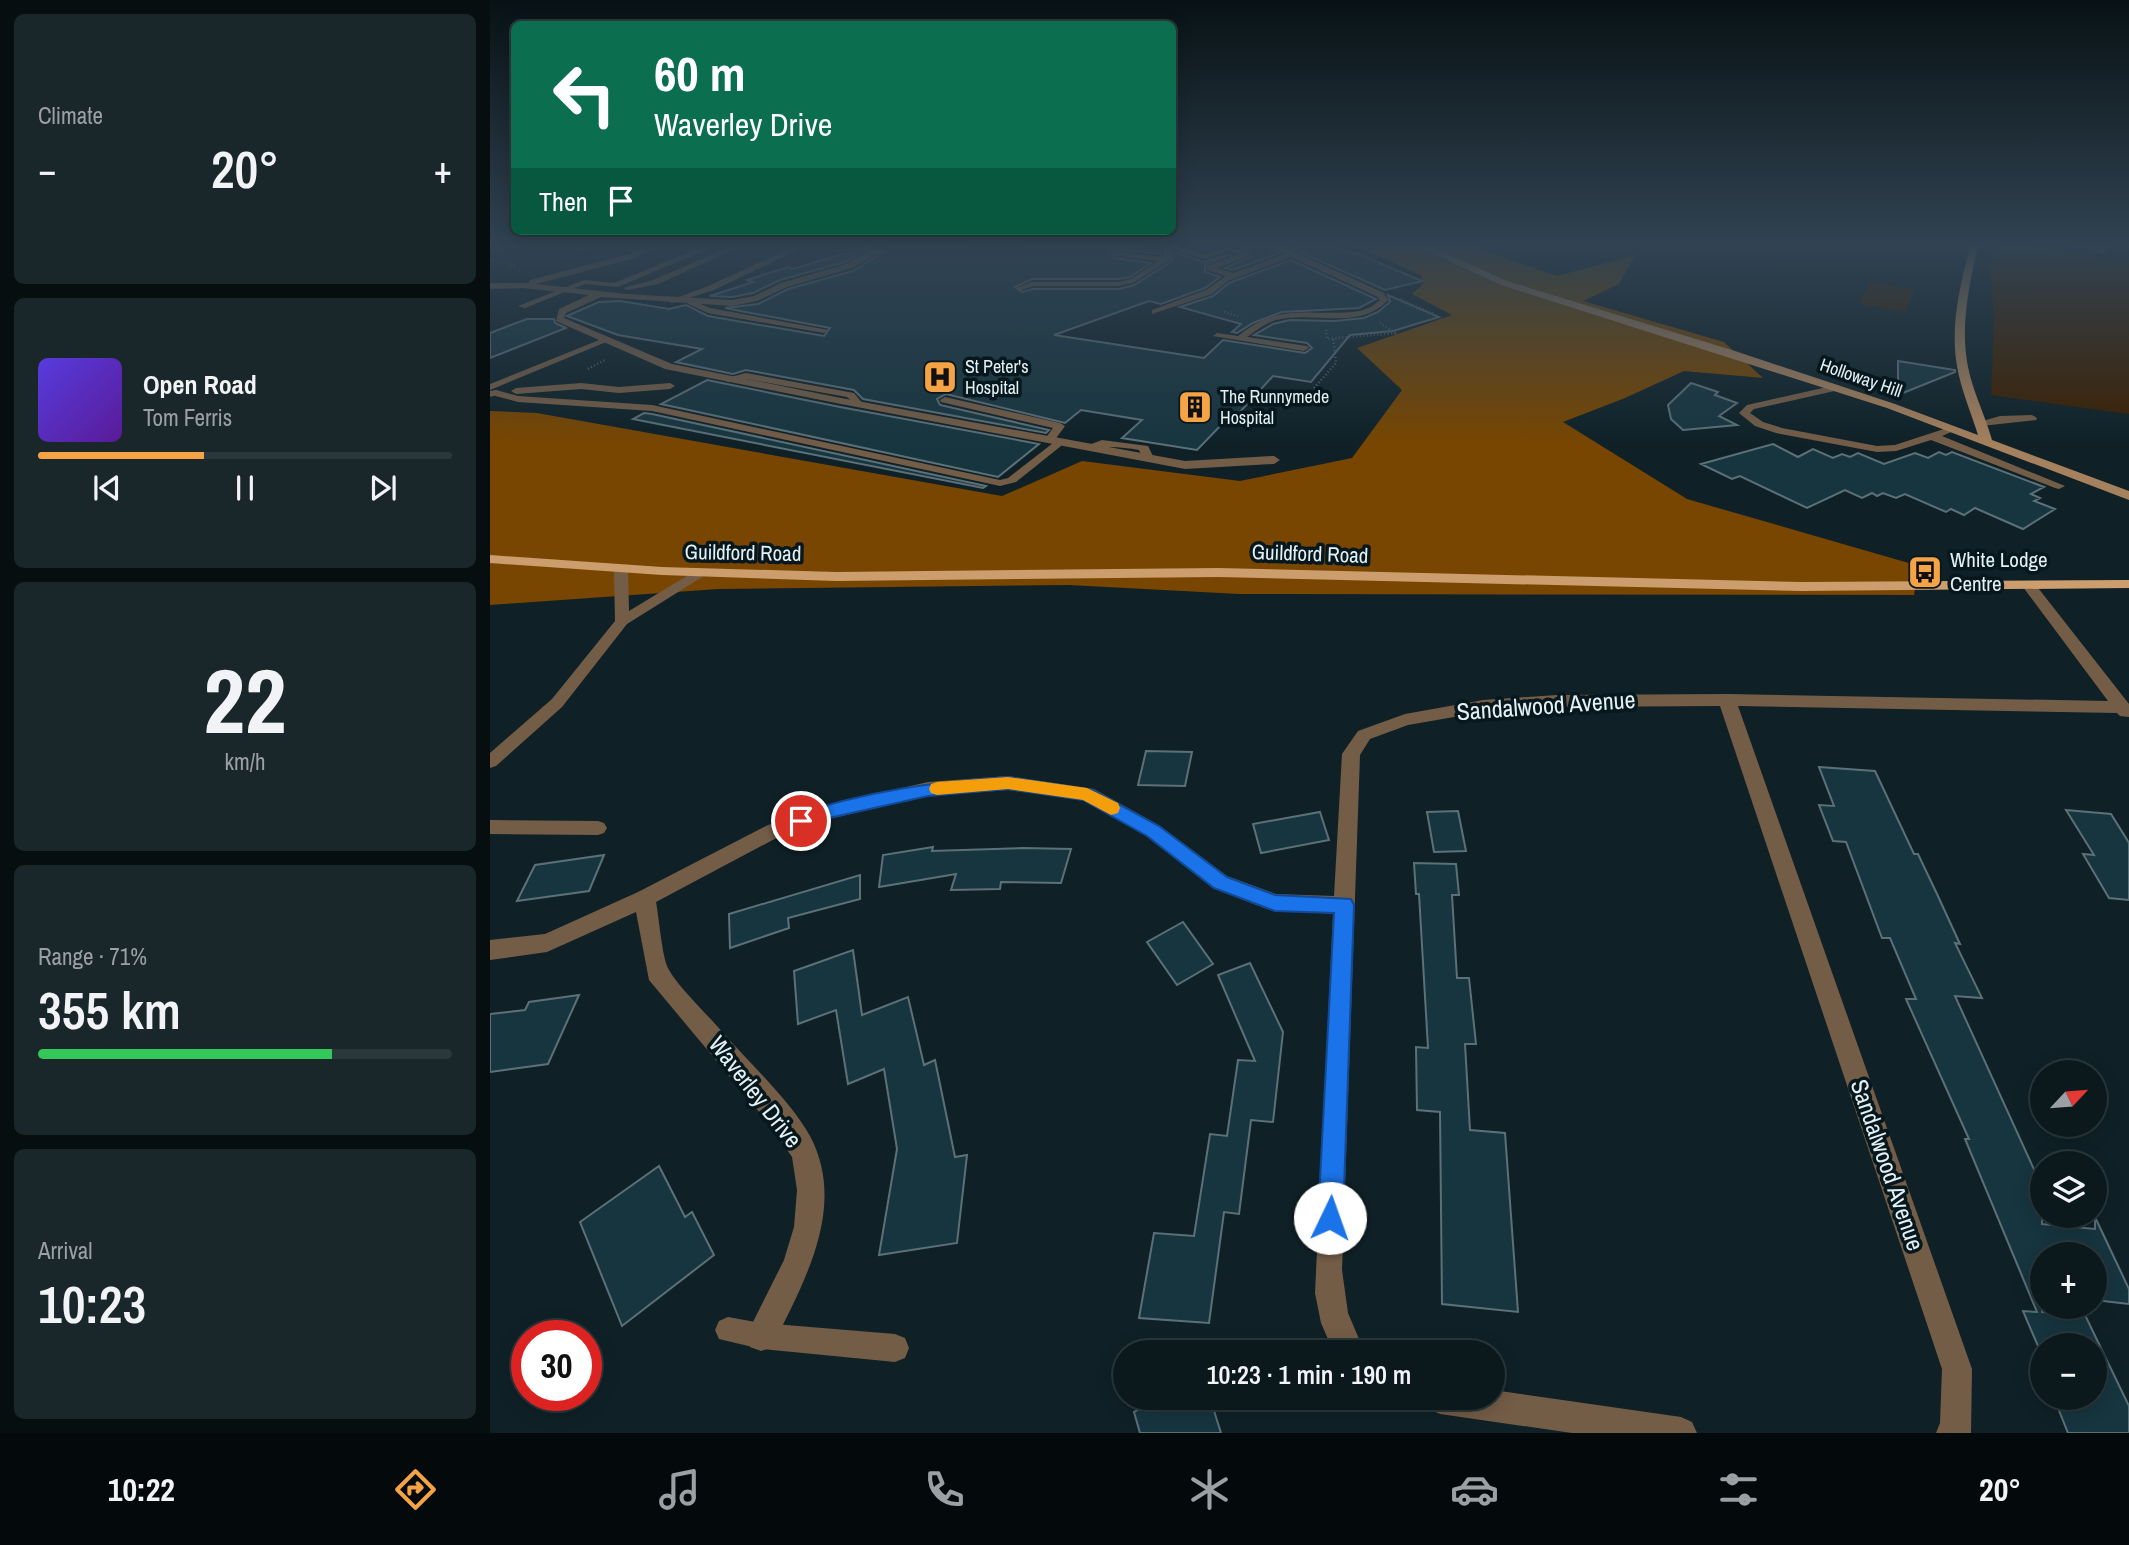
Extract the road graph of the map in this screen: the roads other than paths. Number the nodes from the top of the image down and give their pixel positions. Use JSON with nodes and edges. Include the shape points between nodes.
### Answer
{"nodes":[{"id":1,"x":561,"y":313,"type":"edge"},
{"id":2,"x":725,"y":313,"type":"edge"},
{"id":3,"x":1356,"y":313,"type":"edge"},
{"id":4,"x":1598,"y":313,"type":"edge"},
{"id":5,"x":1960,"y":313,"type":"edge"},
{"id":6,"x":824,"y":330,"type":"dead end"},
{"id":7,"x":1217,"y":336,"type":"dead end"},
{"id":8,"x":1240,"y":339,"type":"junction"},
{"id":9,"x":607,"y":340,"type":"junction"},
{"id":10,"x":1304,"y":348,"type":"dead end"},
{"id":11,"x":581,"y":386,"type":"junction"},
{"id":12,"x":670,"y":386,"type":"dead end"},
{"id":13,"x":1836,"y":388,"type":"junction"},
{"id":14,"x":492,"y":391,"type":"edge"},
{"id":15,"x":550,"y":391,"type":"junction"},
{"id":16,"x":945,"y":400,"type":"dead end"},
{"id":17,"x":589,"y":404,"type":"junction"},
{"id":18,"x":2032,"y":418,"type":"dead end"},
{"id":19,"x":1981,"y":422,"type":"junction"},
{"id":20,"x":1953,"y":429,"type":"junction"},
{"id":21,"x":1931,"y":436,"type":"junction"},
{"id":22,"x":1056,"y":441,"type":"junction"},
{"id":23,"x":1986,"y":441,"type":"junction"},
{"id":24,"x":1274,"y":460,"type":"dead end"},
{"id":25,"x":2059,"y":486,"type":"dead end"},
{"id":26,"x":2129,"y":496,"type":"edge"},
{"id":27,"x":490,"y":559,"type":"edge"},
{"id":28,"x":621,"y":570,"type":"junction"},
{"id":29,"x":700,"y":574,"type":"junction"},
{"id":30,"x":2129,"y":584,"type":"edge"},
{"id":31,"x":2030,"y":587,"type":"junction"},
{"id":32,"x":622,"y":621,"type":"junction"},
{"id":33,"x":1727,"y":700,"type":"junction"},
{"id":34,"x":2126,"y":711,"type":"edge"},
{"id":35,"x":490,"y":762,"type":"edge"},
{"id":36,"x":490,"y":827,"type":"edge"},
{"id":37,"x":598,"y":828,"type":"dead end"},
{"id":38,"x":645,"y":898,"type":"junction"},
{"id":39,"x":1344,"y":905,"type":"junction"},
{"id":40,"x":490,"y":950,"type":"edge"},
{"id":41,"x":728,"y":1330,"type":"dead end"},
{"id":42,"x":761,"y":1336,"type":"junction"},
{"id":43,"x":1343,"y":1340,"type":"edge"},
{"id":44,"x":895,"y":1348,"type":"dead end"},
{"id":45,"x":1505,"y":1407,"type":"edge"},
{"id":46,"x":1681,"y":1433,"type":"edge"},
{"id":47,"x":1952,"y":1433,"type":"edge"}],
"edges":[{"from":1,"to":9,"type":"street","via":[[559,318],[570,326]]},
{"from":2,"to":6,"type":"lane"},
{"from":3,"to":8,"type":"lane","via":[[1274,317]]},
{"from":4,"to":13,"type":"main road","name":"Holloway Hill"},
{"from":5,"to":19,"type":"main road","via":[[1959,344],[1966,383]]},
{"from":7,"to":8,"type":"lane"},
{"from":8,"to":10,"type":"lane"},
{"from":9,"to":14,"type":"lane"},
{"from":9,"to":22,"type":"street","via":[[669,367]]},
{"from":11,"to":12,"type":"lane","via":[[619,390]]},
{"from":11,"to":14,"type":"lane"},
{"from":11,"to":15,"type":"lane"},
{"from":13,"to":20,"type":"main road","name":"Holloway Hill"},
{"from":13,"to":21,"type":"lane","via":[[1759,405],[1744,413],[1769,428],[1860,447],[1896,448]]},
{"from":14,"to":15,"type":"lane"},
{"from":14,"to":17,"type":"lane","via":[[517,399]]},
{"from":15,"to":17,"type":"lane"},
{"from":16,"to":22,"type":"lane","via":[[1060,426]]},
{"from":17,"to":22,"type":"lane","via":[[652,408],[1000,483],[1012,480]]},
{"from":18,"to":19,"type":"lane"},
{"from":19,"to":23,"type":"main road"},
{"from":20,"to":21,"type":"lane"},
{"from":20,"to":23,"type":"main road","name":"Holloway Hill"},
{"from":21,"to":25,"type":"lane"},
{"from":22,"to":24,"type":"street","via":[[1185,465]]},
{"from":23,"to":26,"type":"main road","name":"Holloway Hill"},
{"from":27,"to":28,"type":"main road","name":"Guildford Road"},
{"from":28,"to":29,"type":"main road","name":"Guildford Road"},
{"from":28,"to":32,"type":"lane"},
{"from":29,"to":31,"type":"main road","name":"Guildford Road","via":[[1241,573]]},
{"from":29,"to":32,"type":"lane"},
{"from":30,"to":31,"type":"main road","name":"Guildford Road"},
{"from":31,"to":34,"type":"street"},
{"from":32,"to":35,"type":"lane","via":[[557,703]]},
{"from":33,"to":34,"type":"street","name":"Sandalwood Avenue"},
{"from":33,"to":39,"type":"street","name":"Sandalwood Avenue","via":[[1483,706],[1405,720],[1364,735],[1352,754]]},
{"from":33,"to":47,"type":"street","name":"Sandalwood Avenue","via":[[1957,1369],[1956,1431]]},
{"from":36,"to":37,"type":"lane"},
{"from":38,"to":39,"type":"street","via":[[775,830],[827,811],[928,789],[1008,783],[1087,794],[1153,831],[1220,882],[1275,903]]},
{"from":38,"to":40,"type":"street","via":[[547,943]]},
{"from":38,"to":42,"type":"street","name":"Waverley Drive","via":[[657,973],[779,1116],[805,1157],[811,1190],[808,1227],[797,1265]]},
{"from":39,"to":43,"type":"street","name":"Sandalwood Avenue","via":[[1328,1280],[1328,1300]]},
{"from":41,"to":42,"type":"lane"},
{"from":42,"to":44,"type":"lane"},
{"from":45,"to":46,"type":"street"}]}
